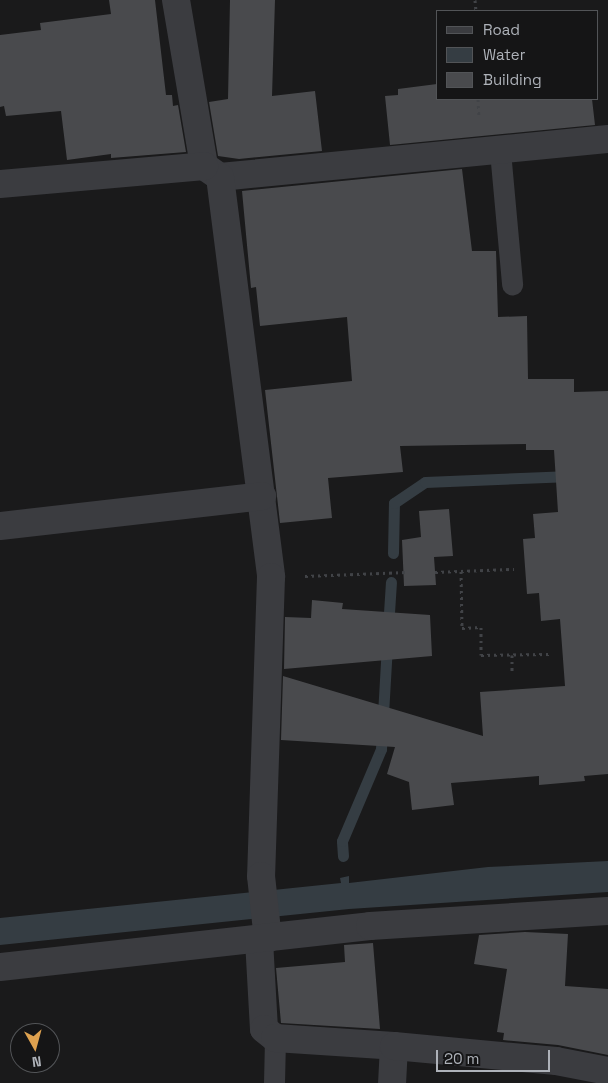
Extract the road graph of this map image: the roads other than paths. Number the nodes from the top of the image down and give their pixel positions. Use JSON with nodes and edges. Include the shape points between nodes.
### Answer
{"nodes":[{"id":1,"x":176,"y":0,"type":"edge"},
{"id":2,"x":608,"y":139,"type":"edge"},
{"id":3,"x":500,"y":151,"type":"junction"},
{"id":4,"x":212,"y":172,"type":"junction"},
{"id":5,"x":0,"y":184,"type":"edge"},
{"id":6,"x":512,"y":284,"type":"dead end"},
{"id":7,"x":262,"y":496,"type":"junction"},
{"id":8,"x":0,"y":526,"type":"edge"},
{"id":9,"x":608,"y":911,"type":"edge"},
{"id":10,"x":265,"y":937,"type":"junction"},
{"id":11,"x":0,"y":967,"type":"edge"},
{"id":12,"x":275,"y":1038,"type":"junction"},
{"id":13,"x":394,"y":1046,"type":"junction"},
{"id":14,"x":608,"y":1070,"type":"edge"},
{"id":15,"x":274,"y":1083,"type":"edge"},
{"id":16,"x":392,"y":1083,"type":"edge"}],
"edges":[{"from":1,"to":4,"type":"street"},
{"from":2,"to":3,"type":"street"},
{"from":3,"to":4,"type":"street"},
{"from":3,"to":6,"type":"lane"},
{"from":4,"to":5,"type":"street"},
{"from":4,"to":7,"type":"street"},
{"from":7,"to":8,"type":"street"},
{"from":7,"to":10,"type":"street","via":[[271,577],[261,876]]},
{"from":9,"to":10,"type":"street","via":[[370,926]]},
{"from":10,"to":11,"type":"street"},
{"from":10,"to":12,"type":"street","via":[[264,1030]]},
{"from":12,"to":13,"type":"street"},
{"from":12,"to":15,"type":"lane"},
{"from":13,"to":14,"type":"street","via":[[556,1061]]},
{"from":13,"to":16,"type":"street"}]}
